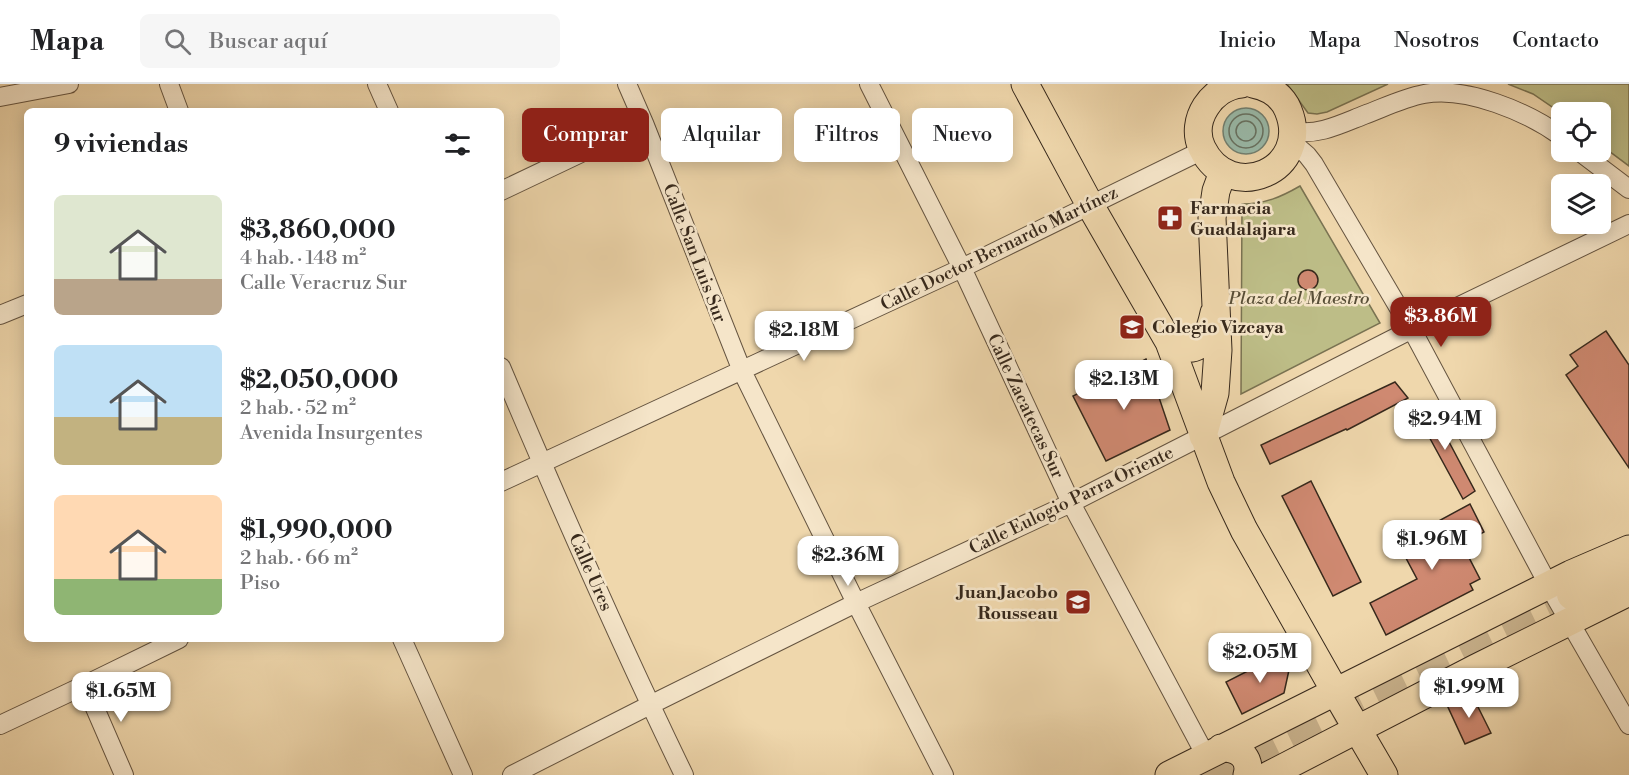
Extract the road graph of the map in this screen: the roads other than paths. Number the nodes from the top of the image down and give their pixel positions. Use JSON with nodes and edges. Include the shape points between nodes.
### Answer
{"nodes":[{"id":1,"x":69,"y":84,"type":"edge"},
{"id":2,"x":169,"y":84,"type":"edge"},
{"id":3,"x":376,"y":84,"type":"edge"},
{"id":4,"x":627,"y":84,"type":"edge"},
{"id":5,"x":869,"y":84,"type":"edge"},
{"id":6,"x":1025,"y":84,"type":"edge"},
{"id":7,"x":1253,"y":84,"type":"edge"},
{"id":8,"x":1225,"y":87,"type":"edge"},
{"id":9,"x":0,"y":98,"type":"edge"},
{"id":10,"x":178,"y":108,"type":"edge"},
{"id":11,"x":388,"y":108,"type":"edge"},
{"id":12,"x":637,"y":108,"type":"edge"},
{"id":13,"x":1551,"y":130,"type":"edge"},
{"id":14,"x":649,"y":136,"type":"edge"},
{"id":15,"x":1292,"y":136,"type":"junction"},
{"id":16,"x":1203,"y":150,"type":"junction"},
{"id":17,"x":562,"y":162,"type":"edge"},
{"id":18,"x":1593,"y":162,"type":"edge"},
{"id":19,"x":1223,"y":172,"type":"junction"},
{"id":20,"x":1629,"y":189,"type":"edge"},
{"id":21,"x":504,"y":190,"type":"edge"},
{"id":22,"x":1090,"y":205,"type":"junction"},
{"id":23,"x":1629,"y":224,"type":"edge"},
{"id":24,"x":962,"y":268,"type":"junction"},
{"id":25,"x":24,"y":305,"type":"edge"},
{"id":26,"x":1216,"y":306,"type":"junction"},
{"id":27,"x":0,"y":315,"type":"edge"},
{"id":28,"x":1411,"y":329,"type":"junction"},
{"id":29,"x":1165,"y":335,"type":"junction"},
{"id":30,"x":742,"y":371,"type":"junction"},
{"id":31,"x":504,"y":374,"type":"edge"},
{"id":32,"x":1203,"y":436,"type":"junction"},
{"id":33,"x":542,"y":463,"type":"junction"},
{"id":34,"x":504,"y":481,"type":"edge"},
{"id":35,"x":1071,"y":503,"type":"junction"},
{"id":36,"x":1629,"y":549,"type":"edge"},
{"id":37,"x":1629,"y":566,"type":"edge"},
{"id":38,"x":1629,"y":578,"type":"edge"},
{"id":39,"x":1629,"y":592,"type":"edge"},
{"id":40,"x":1567,"y":601,"type":"junction"},
{"id":41,"x":856,"y":603,"type":"junction"},
{"id":42,"x":173,"y":642,"type":"edge"},
{"id":43,"x":403,"y":642,"type":"edge"},
{"id":44,"x":85,"y":686,"type":"junction"},
{"id":45,"x":1335,"y":691,"type":"junction"},
{"id":46,"x":650,"y":705,"type":"junction"},
{"id":47,"x":0,"y":725,"type":"edge"},
{"id":48,"x":1629,"y":725,"type":"edge"},
{"id":49,"x":1357,"y":730,"type":"junction"},
{"id":50,"x":1214,"y":752,"type":"junction"},
{"id":51,"x":124,"y":775,"type":"edge"},
{"id":52,"x":463,"y":775,"type":"edge"},
{"id":53,"x":512,"y":775,"type":"edge"},
{"id":54,"x":684,"y":775,"type":"edge"},
{"id":55,"x":944,"y":775,"type":"edge"},
{"id":56,"x":1169,"y":775,"type":"edge"},
{"id":57,"x":1247,"y":775,"type":"edge"},
{"id":58,"x":1269,"y":775,"type":"edge"},
{"id":59,"x":1384,"y":775,"type":"edge"}],
"edges":[{"from":1,"to":9,"type":"street"},
{"from":2,"to":10,"type":"street"},
{"from":3,"to":11,"type":"street"},
{"from":4,"to":12,"type":"street","name":"Calle San Luis Sur"},
{"from":5,"to":24,"type":"street","name":"Calle Zacatecas Sur"},
{"from":6,"to":22,"type":"main road"},
{"from":7,"to":15,"type":"main road","via":[[1277,94],[1287,105],[1293,121]]},
{"from":8,"to":16,"type":"main road","via":[[1209,101],[1201,115]]},
{"from":13,"to":15,"type":"street","via":[[1503,105],[1464,95],[1426,93],[1334,127]]},
{"from":14,"to":30,"type":"street","name":"Calle San Luis Sur"},
{"from":15,"to":19,"type":"main road","via":[[1288,152],[1265,174],[1249,178]]},
{"from":15,"to":28,"type":"street","via":[[1314,164]]},
{"from":16,"to":19,"type":"main road"},
{"from":16,"to":22,"type":"street","name":"Calle Doctor Bernardo Martínez"},
{"from":17,"to":21,"type":"street"},
{"from":18,"to":20,"type":"street"},
{"from":19,"to":26,"type":"main road","via":[[1212,218]]},
{"from":22,"to":24,"type":"street","name":"Calle Doctor Bernardo Martínez"},
{"from":22,"to":29,"type":"main road"},
{"from":23,"to":28,"type":"street","name":"Calle Eulogio Parra Oriente"},
{"from":24,"to":30,"type":"street","name":"Calle Doctor Bernardo Martínez"},
{"from":24,"to":35,"type":"street","name":"Calle Zacatecas Sur"},
{"from":25,"to":27,"type":"street"},
{"from":26,"to":29,"type":"main road","via":[[1200,345],[1187,348]]},
{"from":26,"to":32,"type":"main road","via":[[1215,393]]},
{"from":28,"to":32,"type":"street","name":"Calle Eulogio Parra Oriente"},
{"from":28,"to":40,"type":"street"},
{"from":29,"to":32,"type":"main road"},
{"from":30,"to":33,"type":"street","name":"Calle Doctor Bernardo Martínez"},
{"from":30,"to":41,"type":"street","name":"Calle San Luis Sur"},
{"from":31,"to":33,"type":"street","name":"Calle Ures"},
{"from":32,"to":35,"type":"street","name":"Calle Eulogio Parra Oriente"},
{"from":32,"to":45,"type":"main road","via":[[1244,530]]},
{"from":33,"to":34,"type":"street","name":"Calle Doctor Bernardo Martínez"},
{"from":33,"to":46,"type":"street","name":"Calle Ures"},
{"from":35,"to":41,"type":"street","name":"Calle Eulogio Parra Oriente"},
{"from":35,"to":50,"type":"street","name":"Calle Zacatecas Sur"},
{"from":36,"to":40,"type":"main road","via":[[1571,574]]},
{"from":37,"to":40,"type":"highway"},
{"from":38,"to":40,"type":"highway"},
{"from":39,"to":40,"type":"main road"},
{"from":40,"to":45,"type":"main road"},
{"from":40,"to":48,"type":"street"},
{"from":40,"to":49,"type":"main road"},
{"from":41,"to":46,"type":"street","name":"Calle Eulogio Parra Oriente"},
{"from":41,"to":55,"type":"street","name":"Calle San Luis Sur"},
{"from":42,"to":44,"type":"street"},
{"from":43,"to":52,"type":"street"},
{"from":44,"to":47,"type":"street"},
{"from":44,"to":51,"type":"street"},
{"from":45,"to":49,"type":"main road"},
{"from":45,"to":50,"type":"main road"},
{"from":46,"to":53,"type":"street","name":"Calle Eulogio Parra Oriente"},
{"from":46,"to":54,"type":"street","name":"Calle Ures"},
{"from":49,"to":58,"type":"main road"},
{"from":49,"to":59,"type":"main road"},
{"from":50,"to":56,"type":"main road"},
{"from":50,"to":57,"type":"main road","via":[[1230,747],[1242,754],[1248,765]]}]}
